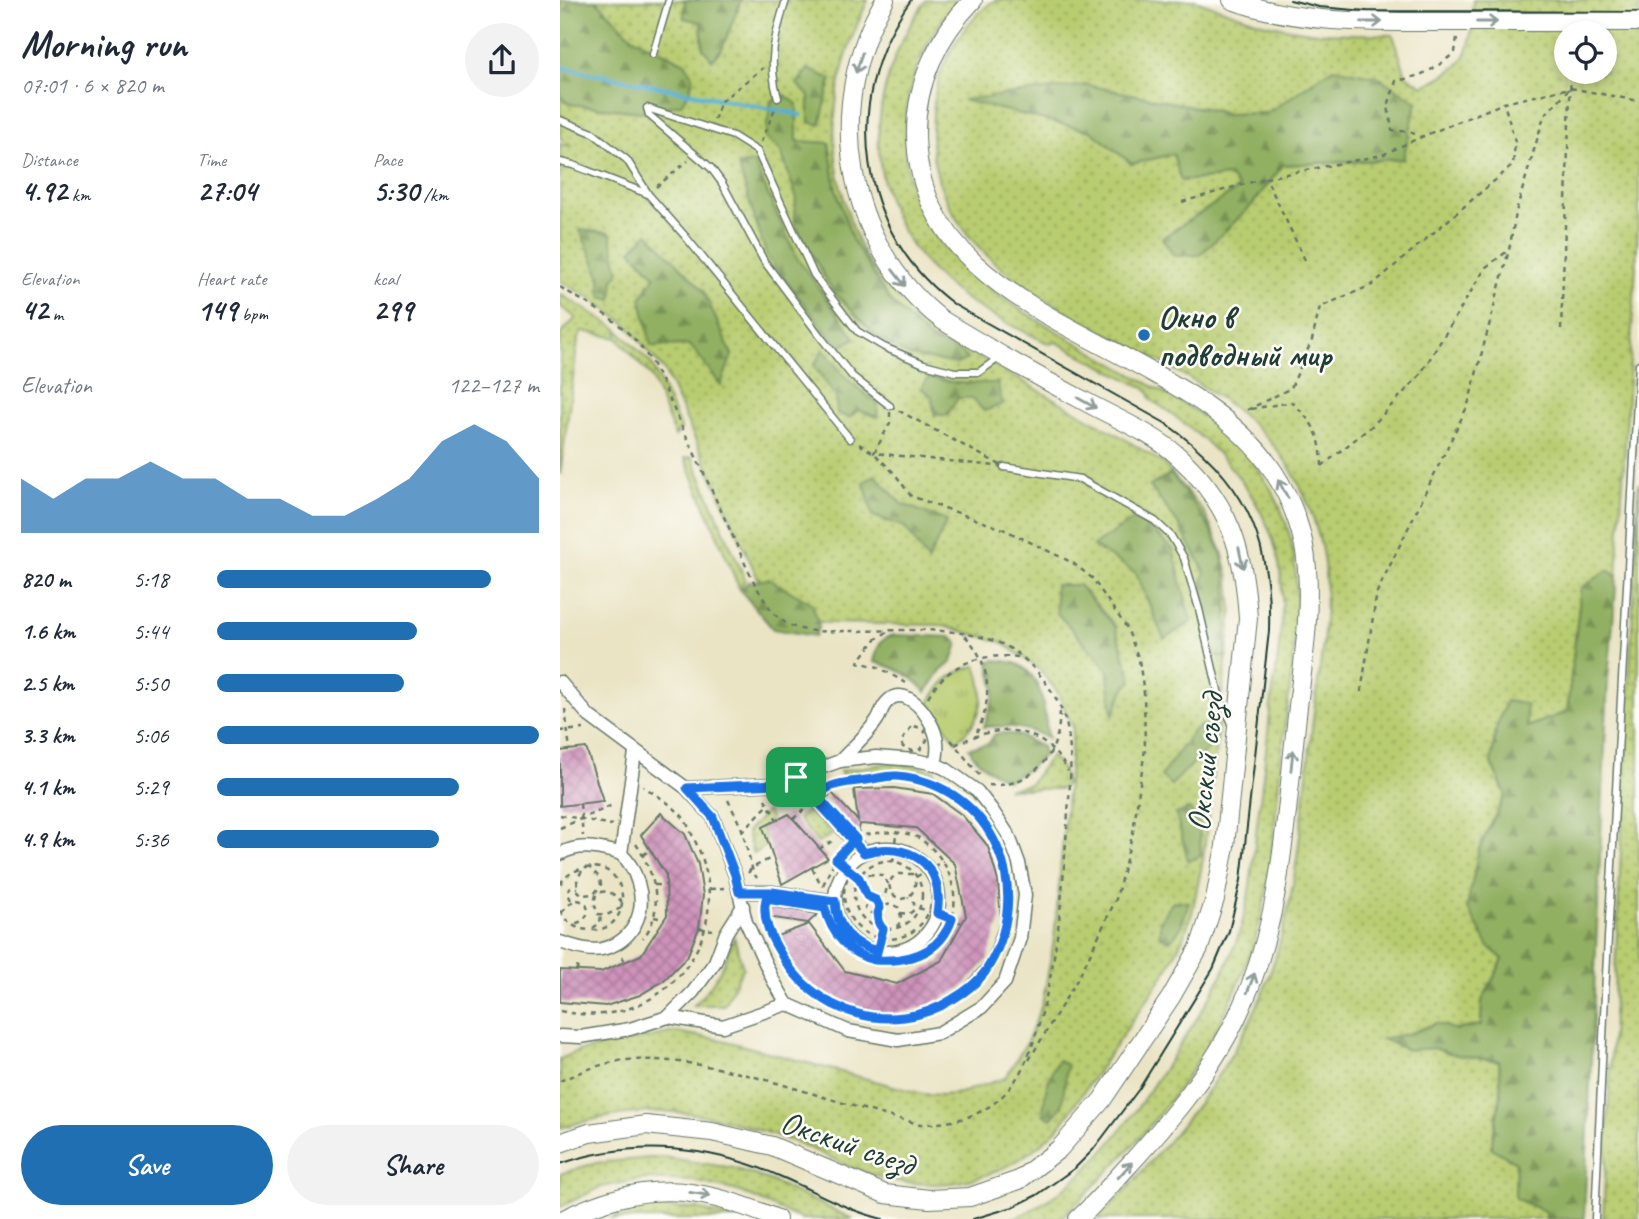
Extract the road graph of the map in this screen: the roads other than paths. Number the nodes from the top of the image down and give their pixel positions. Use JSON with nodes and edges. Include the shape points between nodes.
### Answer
{"nodes":[{"id":1,"x":669,"y":0,"type":"edge"},
{"id":2,"x":786,"y":0,"type":"edge"},
{"id":3,"x":885,"y":0,"type":"edge"},
{"id":4,"x":973,"y":0,"type":"edge"},
{"id":5,"x":1232,"y":0,"type":"edge"},
{"id":6,"x":1639,"y":22,"type":"edge"},
{"id":7,"x":653,"y":54,"type":"dead end"},
{"id":8,"x":778,"y":98,"type":"road end"},
{"id":9,"x":560,"y":120,"type":"edge"},
{"id":10,"x":560,"y":162,"type":"edge"},
{"id":11,"x":648,"y":194,"type":"junction"},
{"id":12,"x":1002,"y":356,"type":"junction"},
{"id":13,"x":1639,"y":364,"type":"edge"},
{"id":14,"x":890,"y":406,"type":"road end"},
{"id":15,"x":850,"y":439,"type":"road end"},
{"id":16,"x":1004,"y":467,"type":"road end"},
{"id":17,"x":560,"y":682,"type":"edge"},
{"id":18,"x":1237,"y":733,"type":"junction"},
{"id":19,"x":635,"y":752,"type":"junction"},
{"id":20,"x":840,"y":761,"type":"junction"},
{"id":21,"x":935,"y":764,"type":"junction"},
{"id":22,"x":796,"y":777,"type":"junction"},
{"id":23,"x":687,"y":788,"type":"junction"},
{"id":24,"x":864,"y":853,"type":"junction"},
{"id":25,"x":560,"y":854,"type":"edge"},
{"id":26,"x":621,"y":854,"type":"junction"},
{"id":27,"x":739,"y":892,"type":"junction"},
{"id":28,"x":830,"y":904,"type":"junction"},
{"id":29,"x":743,"y":906,"type":"junction"},
{"id":30,"x":560,"y":942,"type":"edge"},
{"id":31,"x":787,"y":1004,"type":"junction"},
{"id":32,"x":668,"y":1017,"type":"junction"},
{"id":33,"x":560,"y":1036,"type":"edge"},
{"id":34,"x":560,"y":1143,"type":"edge"},
{"id":35,"x":564,"y":1219,"type":"edge"},
{"id":36,"x":777,"y":1219,"type":"edge"},
{"id":37,"x":1077,"y":1219,"type":"edge"},
{"id":38,"x":1595,"y":1219,"type":"edge"}],
"edges":[{"from":1,"to":7,"type":"lane"},
{"from":2,"to":8,"type":"lane","via":[[773,49]]},
{"from":3,"to":12,"type":"main road","name":"Окский съезд","one_way":true,"via":[[852,83],[851,160],[858,199],[893,271],[919,303]]},
{"from":37,"to":4,"type":"main road","one_way":true,"via":[[1187,1096],[1230,1030],[1259,963],[1279,878],[1307,618],[1307,567],[1302,536],[1273,471],[1228,421],[999,284],[959,248],[938,218],[917,156],[920,94],[930,60]]},
{"from":5,"to":6,"type":"main road","one_way":true,"bridge":true,"via":[[1318,20]]},
{"from":9,"to":11,"type":"lane","via":[[593,133],[627,160]]},
{"from":10,"to":11,"type":"lane"},
{"from":11,"to":15,"type":"lane"},
{"from":12,"to":14,"type":"lane","via":[[979,372],[955,372],[924,365],[857,331],[814,275],[757,151],[733,136],[647,108],[649,115],[711,168],[764,261],[823,340],[852,376]]},
{"from":12,"to":18,"type":"main road","name":"Окский съезд","one_way":true,"via":[[1177,455],[1207,487],[1239,548],[1246,581],[1248,618]]},
{"from":13,"to":38,"type":"lane"},
{"from":16,"to":18,"type":"lane","via":[[1080,479],[1155,521],[1171,536],[1184,558],[1220,698]]},
{"from":17,"to":19,"type":"street","via":[[589,716]]},
{"from":18,"to":34,"type":"main road","name":"Окский съезд","via":[[1226,845],[1199,947],[1171,998],[1102,1100],[1059,1149],[1019,1180],[970,1197],[929,1199],[885,1194],[772,1146],[712,1132],[646,1125],[589,1133]]},
{"from":19,"to":23,"type":"street"},
{"from":19,"to":26,"type":"street"},
{"from":20,"to":21,"type":"street","via":[[876,757]]},
{"from":20,"to":21,"type":"street","via":[[877,720],[885,703],[903,695],[926,714],[936,734],[939,750]]},
{"from":20,"to":22,"type":"street"},
{"from":21,"to":31,"type":"street","via":[[977,791],[1009,836],[1019,863],[1024,905],[1020,938],[1005,982],[982,1007],[939,1033],[898,1040],[848,1031]]},
{"from":22,"to":23,"type":"street","via":[[776,784]]},
{"from":22,"to":24,"type":"street","via":[[848,841]]},
{"from":23,"to":27,"type":"street","via":[[713,817]]},
{"from":24,"to":28,"type":"street","via":[[844,866]]},
{"from":24,"to":28,"type":"street","via":[[881,848],[915,856],[927,870],[937,883],[939,901],[927,934],[899,951],[866,948],[841,926]]},
{"from":25,"to":26,"type":"street","via":[[592,847]]},
{"from":26,"to":30,"type":"street","via":[[635,872],[642,894],[639,919],[625,939],[601,949],[579,949]]},
{"from":27,"to":28,"type":"street","via":[[772,892]]},
{"from":27,"to":29,"type":"street"},
{"from":29,"to":31,"type":"street","via":[[746,922]]},
{"from":29,"to":32,"type":"street","via":[[715,962]]},
{"from":31,"to":32,"type":"street","via":[[723,1026]]},
{"from":32,"to":33,"type":"street","via":[[630,1029]]},
{"from":35,"to":36,"type":"main road","one_way":true,"via":[[611,1199],[657,1191],[711,1195]]}]}
